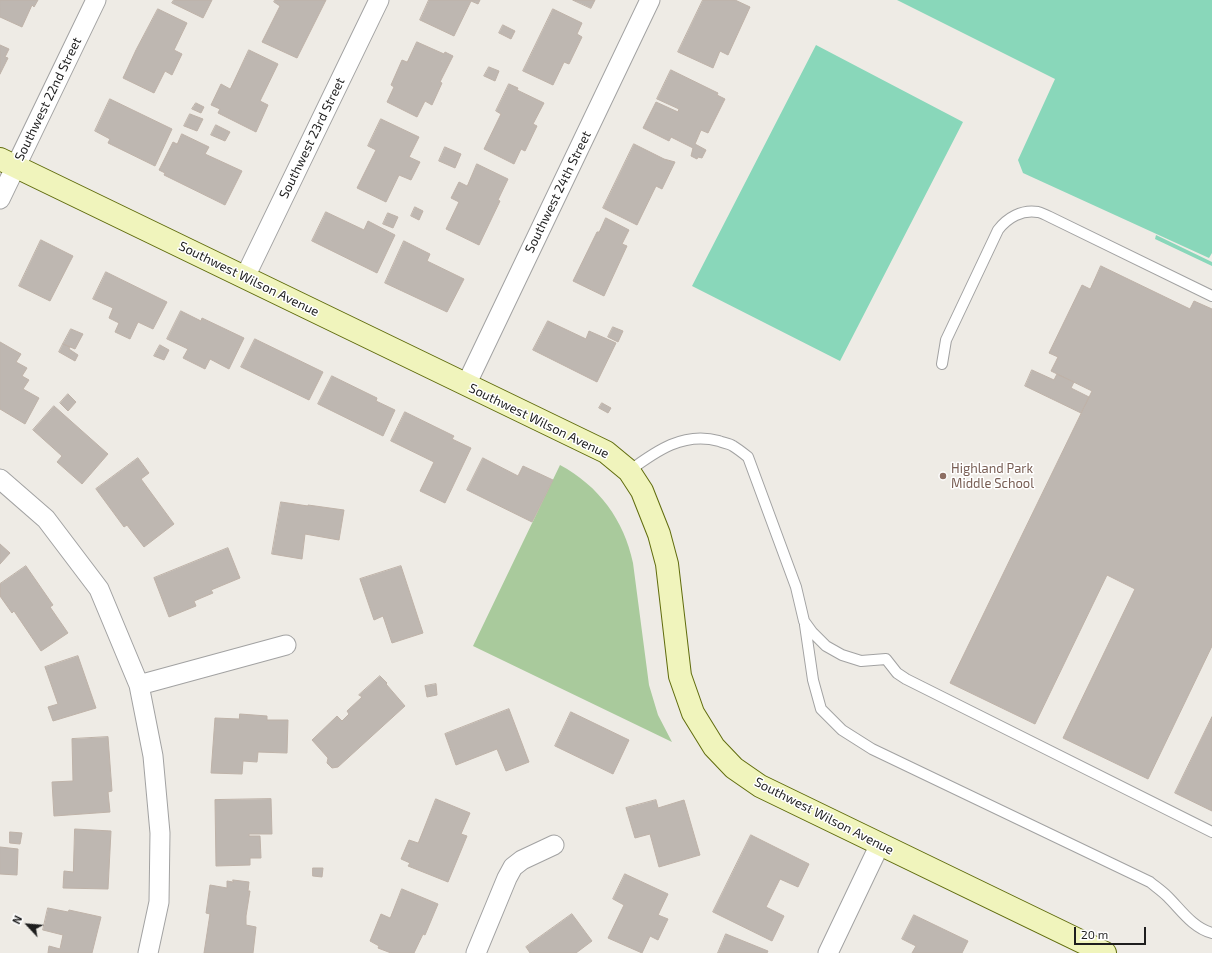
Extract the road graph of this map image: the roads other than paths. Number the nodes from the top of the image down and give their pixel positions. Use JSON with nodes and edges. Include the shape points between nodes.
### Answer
{"nodes":[{"id":1,"x":96,"y":0,"type":"edge"},
{"id":2,"x":379,"y":0,"type":"edge"},
{"id":3,"x":650,"y":0,"type":"edge"},
{"id":4,"x":8,"y":163,"type":"edge"},
{"id":5,"x":0,"y":199,"type":"edge"},
{"id":6,"x":245,"y":277,"type":"junction"},
{"id":7,"x":1212,"y":296,"type":"edge"},
{"id":8,"x":942,"y":364,"type":"dead end"},
{"id":9,"x":466,"y":385,"type":"junction"},
{"id":10,"x":629,"y":471,"type":"junction"},
{"id":11,"x":0,"y":479,"type":"edge"},
{"id":12,"x":804,"y":621,"type":"junction"},
{"id":13,"x":286,"y":645,"type":"dead end"},
{"id":14,"x":139,"y":685,"type":"junction"},
{"id":15,"x":1212,"y":832,"type":"edge"},
{"id":16,"x":880,"y":844,"type":"junction"},
{"id":17,"x":554,"y":845,"type":"dead end"},
{"id":18,"x":1212,"y":933,"type":"edge"},
{"id":19,"x":148,"y":953,"type":"edge"},
{"id":20,"x":476,"y":953,"type":"edge"},
{"id":21,"x":828,"y":953,"type":"edge"},
{"id":22,"x":1105,"y":953,"type":"edge"}],
"edges":[{"from":1,"to":4,"type":"street","name":"Southwest 22nd Street"},
{"from":2,"to":6,"type":"street","name":"Southwest 23rd Street"},
{"from":3,"to":9,"type":"street","name":"Southwest 24th Street"},
{"from":4,"to":5,"type":"street","name":"Southwest 22nd Street"},
{"from":4,"to":6,"type":"street","name":"Southwest Wilson Avenue"},
{"from":6,"to":9,"type":"street","name":"Southwest Wilson Avenue"},
{"from":7,"to":8,"type":"lane","via":[[1050,217],[1038,212],[1023,212],[1004,222],[998,230],[946,340]]},
{"from":9,"to":10,"type":"street","name":"Southwest Wilson Avenue","via":[[606,452]]},
{"from":10,"to":12,"type":"lane","via":[[675,442],[694,438],[712,439],[732,445],[748,457],[796,587]]},
{"from":10,"to":16,"type":"street","name":"Southwest Wilson Avenue","via":[[642,491],[659,534],[667,564],[680,676],[693,713],[714,747],[734,768],[760,786]]},
{"from":11,"to":14,"type":"street","via":[[46,519],[99,589]]},
{"from":12,"to":15,"type":"lane","via":[[826,646],[842,655],[861,662],[886,659],[897,673],[906,679]]},
{"from":12,"to":18,"type":"lane","via":[[813,680],[821,709],[842,730],[872,749],[1150,882],[1197,925]]},
{"from":13,"to":14,"type":"street"},
{"from":14,"to":19,"type":"street","via":[[153,756],[160,833],[158,902]]},
{"from":16,"to":21,"type":"street"},
{"from":16,"to":22,"type":"street","name":"Southwest Wilson Avenue"},
{"from":17,"to":20,"type":"street","via":[[513,867]]}]}
